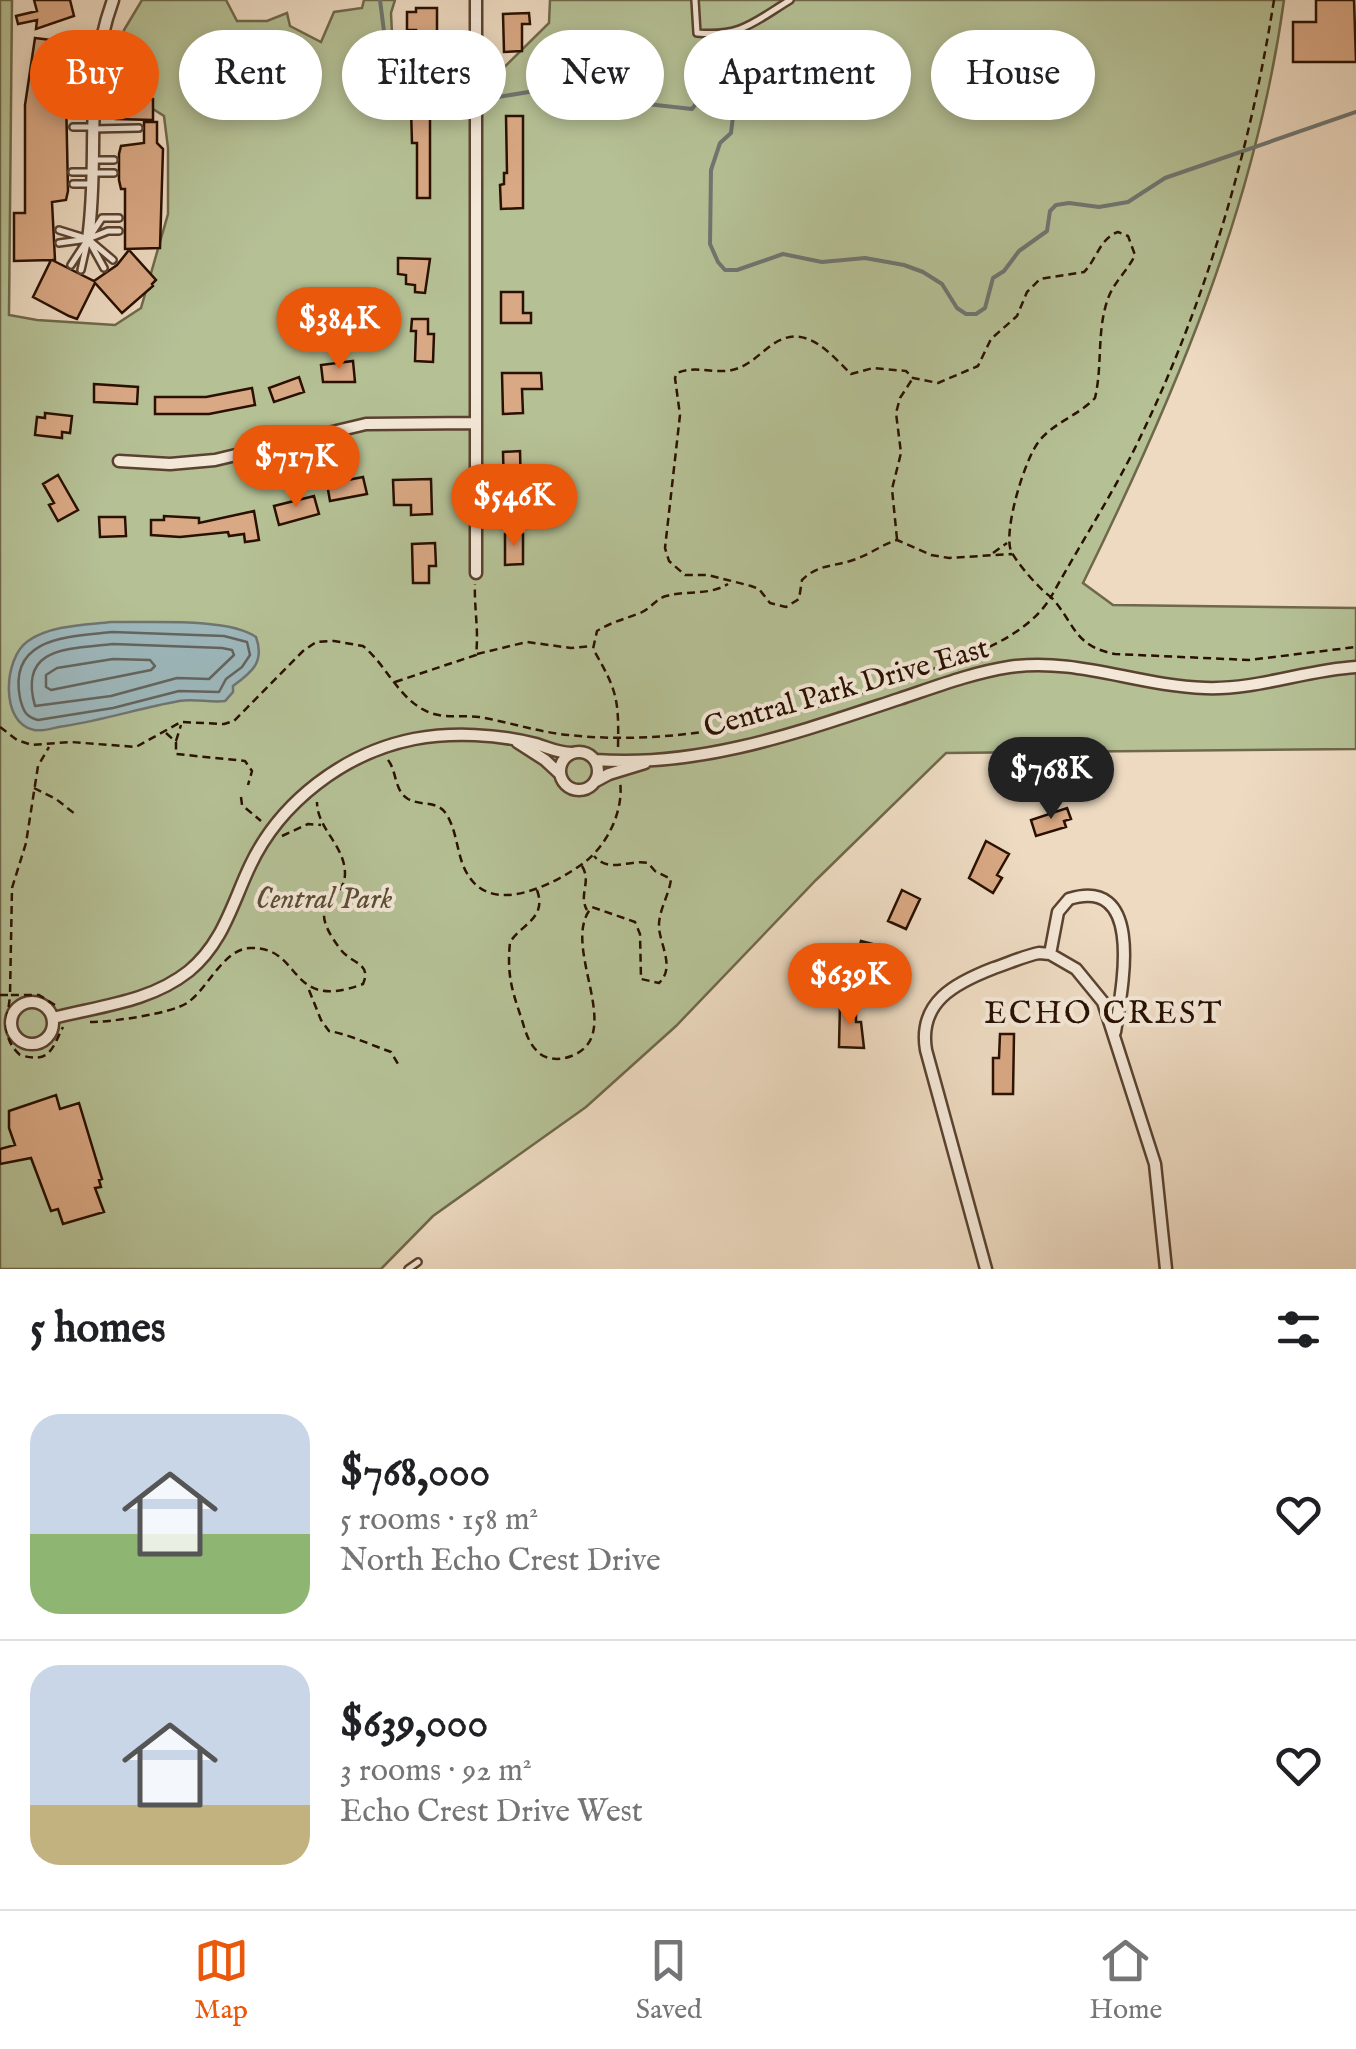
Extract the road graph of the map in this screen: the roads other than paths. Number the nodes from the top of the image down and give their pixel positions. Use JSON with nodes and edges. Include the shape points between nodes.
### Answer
{"nodes":[{"id":1,"x":100,"y":0,"type":"edge"},
{"id":2,"x":476,"y":0,"type":"edge"},
{"id":3,"x":695,"y":0,"type":"edge"},
{"id":4,"x":790,"y":0,"type":"edge"},
{"id":5,"x":111,"y":5,"type":"edge"},
{"id":6,"x":104,"y":30,"type":"edge"},
{"id":7,"x":92,"y":120,"type":"edge"},
{"id":8,"x":73,"y":127,"type":"dead end"},
{"id":9,"x":92,"y":128,"type":"junction"},
{"id":10,"x":138,"y":128,"type":"dead end"},
{"id":11,"x":114,"y":160,"type":"dead end"},
{"id":12,"x":72,"y":172,"type":"dead end"},
{"id":13,"x":92,"y":172,"type":"junction"},
{"id":14,"x":114,"y":173,"type":"dead end"},
{"id":15,"x":74,"y":184,"type":"dead end"},
{"id":16,"x":119,"y":218,"type":"dead end"},
{"id":17,"x":59,"y":230,"type":"dead end"},
{"id":18,"x":119,"y":232,"type":"dead end"},
{"id":19,"x":88,"y":239,"type":"junction"},
{"id":20,"x":59,"y":242,"type":"dead end"},
{"id":21,"x":113,"y":260,"type":"dead end"},
{"id":22,"x":71,"y":265,"type":"dead end"},
{"id":23,"x":104,"y":268,"type":"dead end"},
{"id":24,"x":81,"y":270,"type":"dead end"},
{"id":25,"x":475,"y":423,"type":"junction"},
{"id":26,"x":119,"y":462,"type":"dead end"},
{"id":27,"x":476,"y":572,"type":"road end"},
{"id":28,"x":1356,"y":667,"type":"edge"},
{"id":29,"x":516,"y":742,"type":"junction"},
{"id":30,"x":572,"y":753,"type":"junction"},
{"id":31,"x":595,"y":760,"type":"junction"},
{"id":32,"x":646,"y":762,"type":"junction"},
{"id":33,"x":560,"y":774,"type":"junction"},
{"id":34,"x":596,"y":782,"type":"junction"},
{"id":35,"x":1050,"y":954,"type":"junction"},
{"id":36,"x":53,"y":1018,"type":"junction"},
{"id":37,"x":1115,"y":1033,"type":"junction"},
{"id":38,"x":418,"y":1262,"type":"dead end"},
{"id":39,"x":408,"y":1269,"type":"edge"},
{"id":40,"x":986,"y":1269,"type":"edge"},
{"id":41,"x":1166,"y":1269,"type":"edge"}],
"edges":[{"from":1,"to":5,"type":"lane"},
{"from":2,"to":25,"type":"street"},
{"from":3,"to":4,"type":"lane","via":[[697,33],[723,35]]},
{"from":5,"to":6,"type":"street"},
{"from":7,"to":9,"type":"street"},
{"from":8,"to":9,"type":"lane"},
{"from":9,"to":10,"type":"lane"},
{"from":9,"to":13,"type":"street"},
{"from":11,"to":13,"type":"lane"},
{"from":12,"to":13,"type":"lane"},
{"from":13,"to":14,"type":"lane"},
{"from":13,"to":15,"type":"lane"},
{"from":13,"to":19,"type":"street"},
{"from":16,"to":19,"type":"lane","via":[[102,218]]},
{"from":17,"to":19,"type":"lane"},
{"from":18,"to":19,"type":"lane"},
{"from":19,"to":20,"type":"lane"},
{"from":19,"to":21,"type":"lane"},
{"from":19,"to":22,"type":"lane"},
{"from":19,"to":23,"type":"lane"},
{"from":19,"to":24,"type":"lane"},
{"from":25,"to":26,"type":"street","via":[[366,424],[214,460]]},
{"from":25,"to":27,"type":"street"},
{"from":28,"to":32,"type":"street","name":"Central Park Drive East","via":[[1204,688],[1078,666],[1011,666],[758,744]]},
{"from":29,"to":30,"type":"street","name":"Central Park Drive East"},
{"from":29,"to":33,"type":"street","name":"Central Park Drive East"},
{"from":29,"to":36,"type":"street","name":"Central Park Drive East","via":[[466,735],[408,740],[329,775],[282,815],[252,861],[221,934],[193,968],[144,996]]},
{"from":30,"to":31,"type":"street","name":"Central Park Drive East"},
{"from":30,"to":33,"type":"street"},
{"from":31,"to":32,"type":"street","name":"Central Park Drive East"},
{"from":31,"to":34,"type":"street"},
{"from":32,"to":34,"type":"street","name":"Central Park Drive East"},
{"from":33,"to":34,"type":"street","name":"Central Park Drive East","via":[[572,790]]},
{"from":35,"to":37,"type":"street","via":[[1095,990]]},
{"from":35,"to":37,"type":"street","via":[[1058,912],[1069,899],[1098,898],[1112,908],[1124,943]]},
{"from":35,"to":40,"type":"street","via":[[1029,955],[966,979],[935,1002],[924,1029]]},
{"from":36,"to":36,"type":"street","name":"Central Park Drive East","via":[[43,1004],[26,1003],[16,1009],[11,1027],[22,1042],[34,1044],[50,1036]]},
{"from":37,"to":41,"type":"street","via":[[1156,1164]]},
{"from":38,"to":39,"type":"lane"}]}
